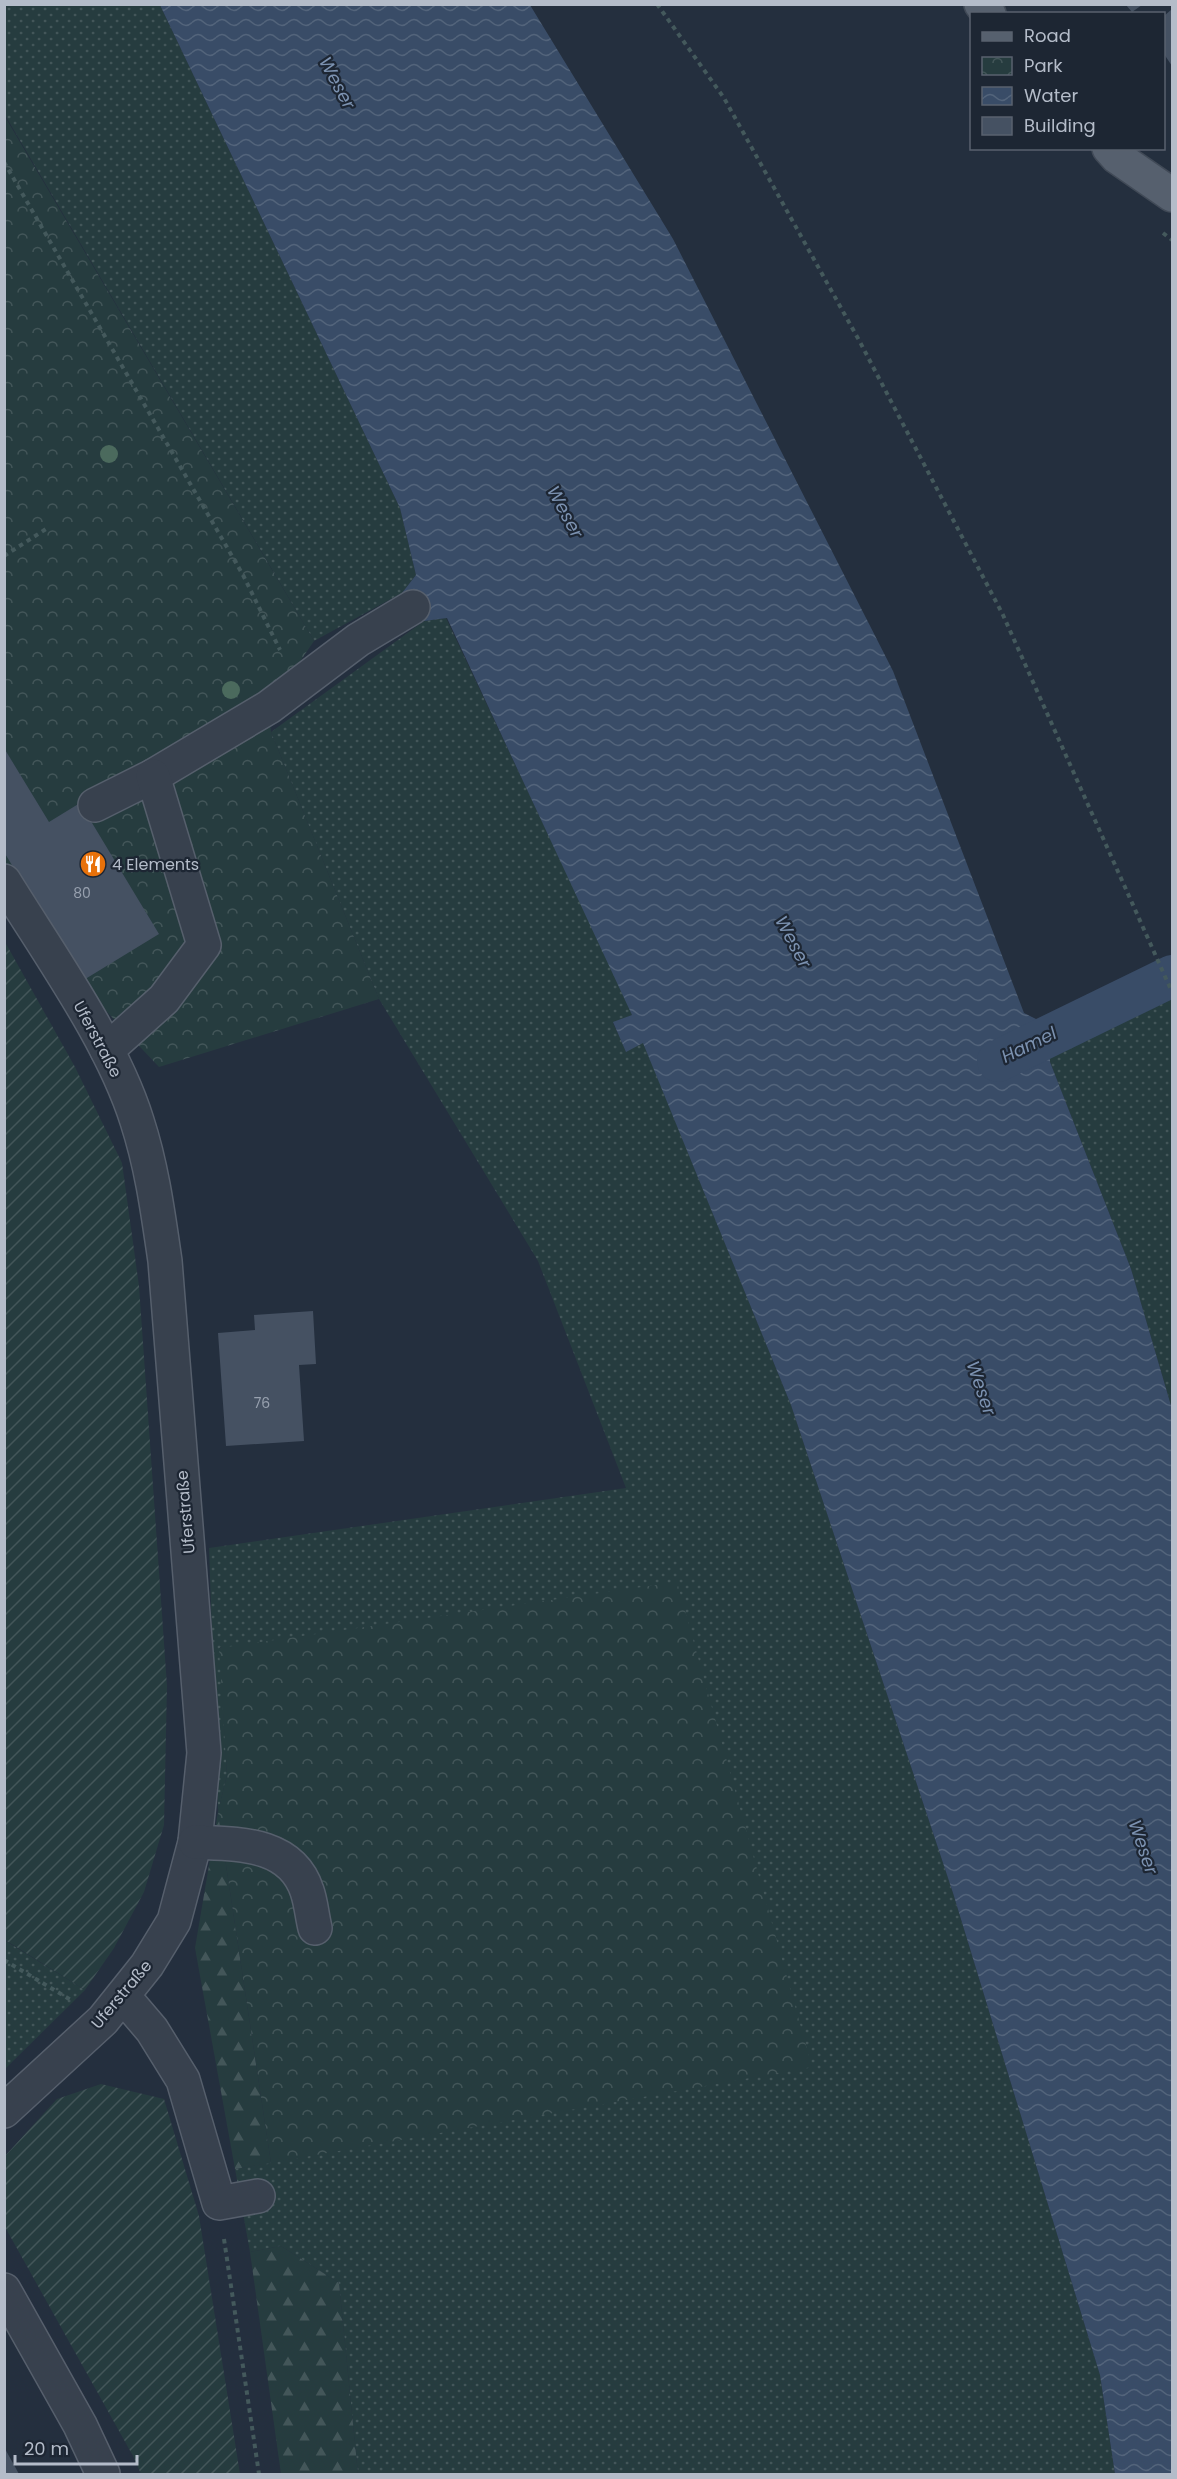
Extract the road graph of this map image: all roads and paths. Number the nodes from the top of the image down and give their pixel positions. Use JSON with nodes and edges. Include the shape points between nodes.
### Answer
{"nodes":[{"id":1,"x":657,"y":4,"type":"edge"},
{"id":2,"x":1111,"y":150,"type":"edge"},
{"id":3,"x":4,"y":162,"type":"edge"},
{"id":4,"x":1173,"y":195,"type":"edge"},
{"id":5,"x":46,"y":529,"type":"dead end"},
{"id":6,"x":4,"y":555,"type":"edge"},
{"id":7,"x":413,"y":607,"type":"dead end"},
{"id":8,"x":269,"y":707,"type":"junction"},
{"id":9,"x":153,"y":776,"type":"junction"},
{"id":10,"x":95,"y":805,"type":"dead end"},
{"id":11,"x":4,"y":881,"type":"edge"},
{"id":12,"x":1173,"y":992,"type":"edge"},
{"id":13,"x":107,"y":1050,"type":"junction"},
{"id":14,"x":195,"y":1842,"type":"junction"},
{"id":15,"x":315,"y":1928,"type":"dead end"},
{"id":16,"x":4,"y":1960,"type":"edge"},
{"id":17,"x":113,"y":2008,"type":"junction"},
{"id":18,"x":4,"y":2111,"type":"edge"},
{"id":19,"x":258,"y":2196,"type":"dead end"},
{"id":20,"x":219,"y":2203,"type":"junction"},
{"id":21,"x":4,"y":2290,"type":"edge"},
{"id":22,"x":103,"y":2475,"type":"edge"},
{"id":23,"x":259,"y":2475,"type":"edge"}],
"edges":[{"from":1,"to":12,"type":"path","via":[[724,98],[860,342],[992,594]]},
{"from":2,"to":4,"type":"main road"},
{"from":3,"to":8,"type":"path","via":[[243,575],[280,647]]},
{"from":5,"to":6,"type":"path"},
{"from":7,"to":8,"type":"street","via":[[358,640]]},
{"from":8,"to":9,"type":"street"},
{"from":9,"to":10,"type":"street"},
{"from":9,"to":13,"type":"street","via":[[204,945],[164,999]]},
{"from":11,"to":13,"type":"street","name":"Uferstraße"},
{"from":13,"to":14,"type":"street","name":"Uferstraße","via":[[137,1120],[155,1190],[165,1261],[204,1753]]},
{"from":14,"to":15,"type":"street","via":[[254,1845],[287,1861],[307,1889]]},
{"from":14,"to":17,"type":"street","name":"Uferstraße","via":[[174,1921],[147,1965]]},
{"from":16,"to":17,"type":"path"},
{"from":17,"to":18,"type":"street","name":"Uferstraße"},
{"from":17,"to":20,"type":"street","via":[[152,2030],[183,2080]]},
{"from":19,"to":20,"type":"street"},
{"from":20,"to":23,"type":"path"},
{"from":21,"to":22,"type":"street"}]}
